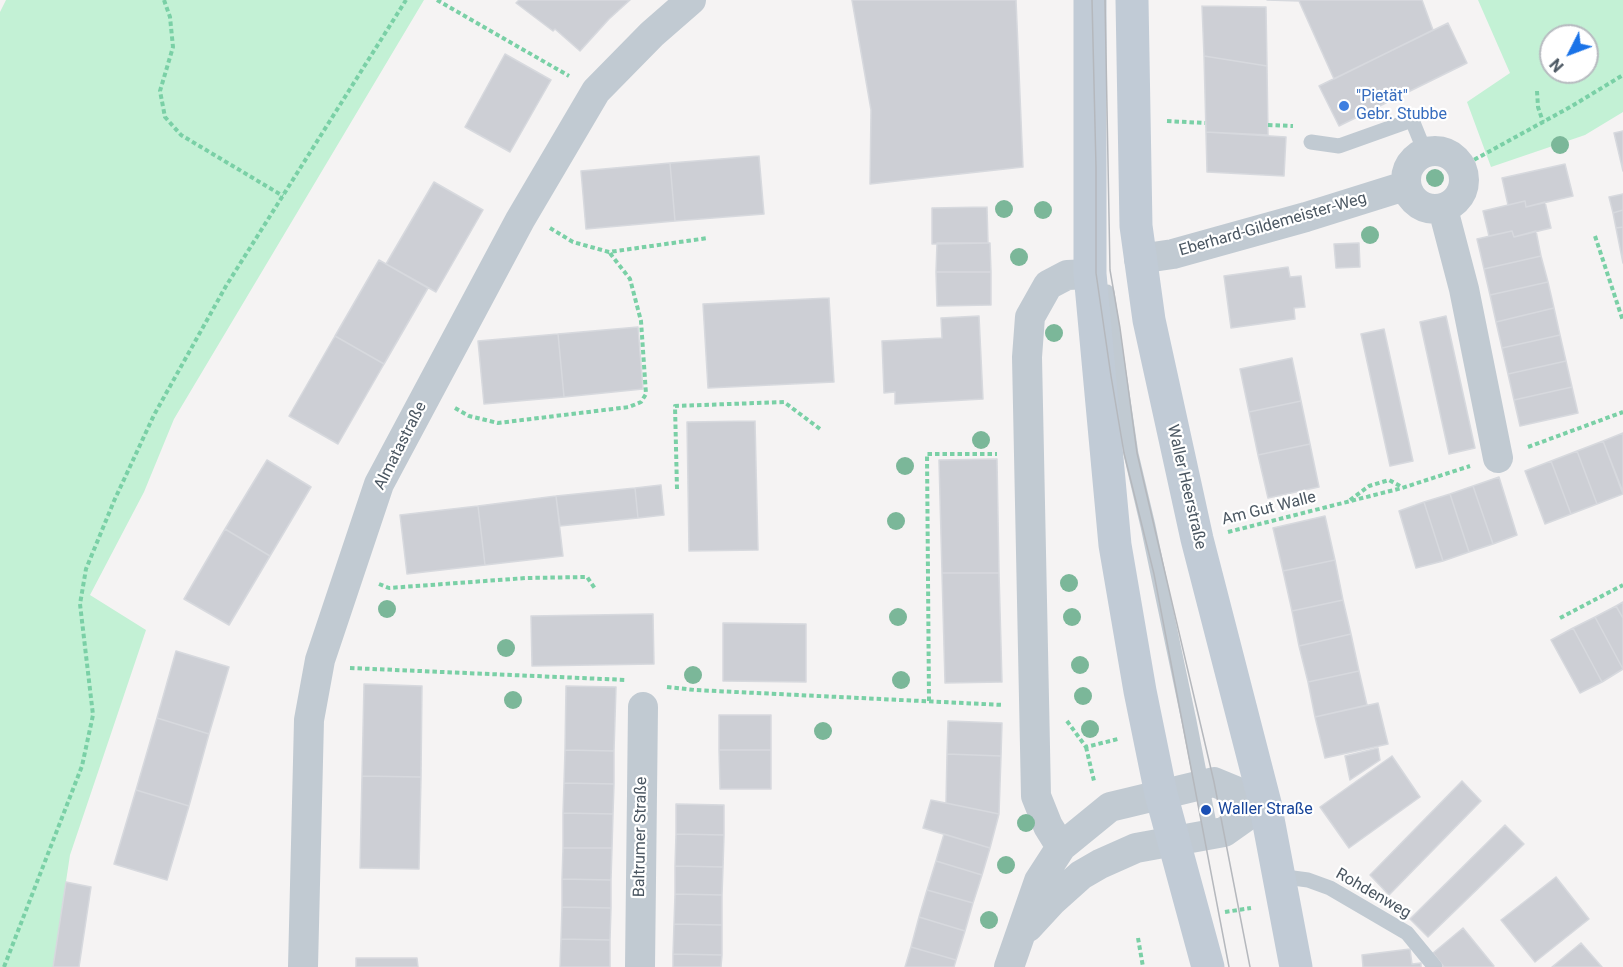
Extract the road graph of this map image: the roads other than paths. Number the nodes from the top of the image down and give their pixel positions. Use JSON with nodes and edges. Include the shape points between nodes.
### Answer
{"nodes":[{"id":1,"x":691,"y":0,"type":"edge"},
{"id":2,"x":1090,"y":0,"type":"edge"},
{"id":3,"x":1100,"y":0,"type":"edge"},
{"id":4,"x":1132,"y":0,"type":"edge"},
{"id":5,"x":1311,"y":142,"type":"dead end"},
{"id":6,"x":1425,"y":152,"type":"junction"},
{"id":7,"x":1405,"y":186,"type":"junction"},
{"id":8,"x":1443,"y":208,"type":"junction"},
{"id":9,"x":1139,"y":259,"type":"junction"},
{"id":10,"x":1096,"y":274,"type":"junction"},
{"id":11,"x":1498,"y":458,"type":"dead end"},
{"id":12,"x":644,"y":692,"type":"road end"},
{"id":13,"x":1201,"y":785,"type":"junction"},
{"id":14,"x":1161,"y":794,"type":"junction"},
{"id":15,"x":1265,"y":803,"type":"junction"},
{"id":16,"x":1210,"y":834,"type":"junction"},
{"id":17,"x":1174,"y":840,"type":"junction"},
{"id":18,"x":1061,"y":848,"type":"junction"},
{"id":19,"x":1282,"y":890,"type":"junction"},
{"id":20,"x":1020,"y":936,"type":"junction"},
{"id":21,"x":303,"y":967,"type":"edge"},
{"id":22,"x":640,"y":967,"type":"edge"},
{"id":23,"x":1008,"y":967,"type":"edge"},
{"id":24,"x":1208,"y":967,"type":"edge"},
{"id":25,"x":1296,"y":967,"type":"edge"},
{"id":26,"x":1435,"y":967,"type":"edge"}],
"edges":[{"from":1,"to":21,"type":"street","name":"Almatastraße","via":[[596,91],[525,212],[379,484],[320,660],[309,720]]},
{"from":2,"to":10,"type":"main road"},
{"from":3,"to":10,"type":"lane","via":[[1104,274]]},
{"from":4,"to":9,"type":"main road","name":"Waller Heerstraße"},
{"from":5,"to":6,"type":"lane","via":[[1339,146],[1413,120]]},
{"from":6,"to":7,"type":"street","via":[[1413,160],[1406,172]]},
{"from":6,"to":8,"type":"street","via":[[1439,151],[1452,156],[1461,167],[1462,192]]},
{"from":7,"to":8,"type":"street","via":[[1413,200],[1427,209]]},
{"from":7,"to":9,"type":"street","name":"Eberhard-Gildemeister-Weg","via":[[1306,218],[1173,254]]},
{"from":8,"to":11,"type":"street","via":[[1464,289]]},
{"from":9,"to":15,"type":"main road","name":"Waller Heerstraße","via":[[1197,539]]},
{"from":10,"to":13,"type":"lane"},
{"from":10,"to":14,"type":"main road","via":[[1115,545]]},
{"from":10,"to":18,"type":"street","via":[[1067,274],[1048,285],[1030,317],[1027,357],[1036,796]]},
{"from":12,"to":22,"type":"street","name":"Baltrumer Straße"},
{"from":13,"to":14,"type":"street"},
{"from":13,"to":15,"type":"street","via":[[1214,782]]},
{"from":13,"to":16,"type":"lane"},
{"from":14,"to":17,"type":"main road"},
{"from":14,"to":18,"type":"street","via":[[1110,807]]},
{"from":15,"to":16,"type":"street","via":[[1224,832]]},
{"from":15,"to":19,"type":"main road","name":"Waller Heerstraße"},
{"from":16,"to":17,"type":"street"},
{"from":17,"to":20,"type":"street","via":[[1136,848],[1081,875]]},
{"from":17,"to":24,"type":"main road"},
{"from":18,"to":20,"type":"street","via":[[1039,880]]},
{"from":19,"to":25,"type":"main road","name":"Waller Heerstraße"},
{"from":19,"to":26,"type":"lane","name":"Rohdenweg","via":[[1308,880],[1330,888],[1407,933]]},
{"from":20,"to":23,"type":"street"}]}
